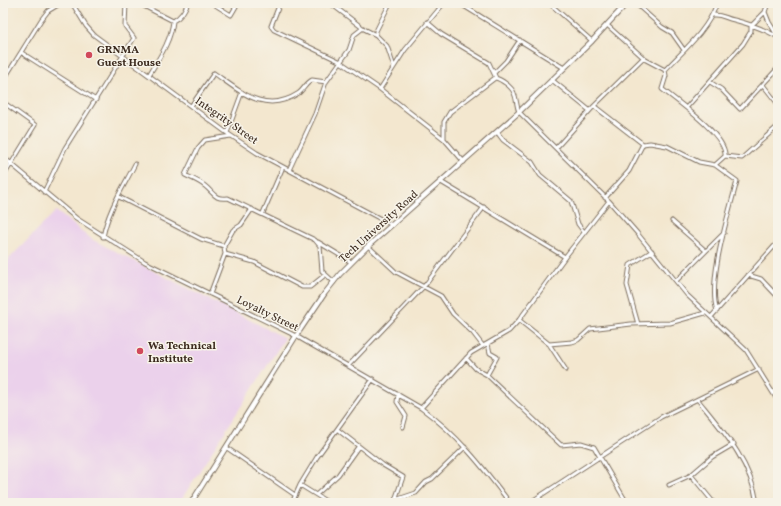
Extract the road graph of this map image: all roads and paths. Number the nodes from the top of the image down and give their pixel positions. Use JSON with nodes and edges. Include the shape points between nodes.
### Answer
{"nodes":[{"id":1,"x":5,"y":3,"type":"edge"},
{"id":2,"x":61,"y":3,"type":"edge"},
{"id":3,"x":72,"y":3,"type":"edge"},
{"id":4,"x":126,"y":3,"type":"edge"},
{"id":5,"x":138,"y":3,"type":"edge"},
{"id":6,"x":188,"y":3,"type":"edge"},
{"id":7,"x":212,"y":3,"type":"edge"},
{"id":8,"x":238,"y":3,"type":"edge"},
{"id":9,"x":280,"y":3,"type":"edge"},
{"id":10,"x":330,"y":3,"type":"edge"},
{"id":11,"x":390,"y":3,"type":"edge"},
{"id":12,"x":444,"y":3,"type":"edge"},
{"id":13,"x":459,"y":3,"type":"edge"},
{"id":14,"x":549,"y":3,"type":"edge"},
{"id":15,"x":612,"y":3,"type":"edge"},
{"id":16,"x":627,"y":3,"type":"edge"},
{"id":17,"x":635,"y":3,"type":"edge"},
{"id":18,"x":717,"y":3,"type":"edge"},
{"id":19,"x":768,"y":3,"type":"edge"},
{"id":20,"x":3,"y":6,"type":"edge"},
{"id":21,"x":622,"y":9,"type":"junction"},
{"id":22,"x":765,"y":12,"type":"junction"},
{"id":23,"x":713,"y":15,"type":"junction"},
{"id":24,"x":173,"y":21,"type":"junction"},
{"id":25,"x":427,"y":22,"type":"junction"},
{"id":26,"x":607,"y":25,"type":"junction"},
{"id":27,"x":752,"y":26,"type":"junction"},
{"id":28,"x":363,"y":28,"type":"junction"},
{"id":29,"x":376,"y":35,"type":"junction"},
{"id":30,"x":778,"y":37,"type":"edge"},
{"id":31,"x":520,"y":40,"type":"junction"},
{"id":32,"x":592,"y":41,"type":"junction"},
{"id":33,"x":684,"y":50,"type":"junction"},
{"id":34,"x":22,"y":53,"type":"junction"},
{"id":35,"x":123,"y":57,"type":"junction"},
{"id":36,"x":644,"y":58,"type":"junction"},
{"id":37,"x":339,"y":61,"type":"junction"},
{"id":38,"x":394,"y":67,"type":"junction"},
{"id":39,"x":564,"y":68,"type":"junction"},
{"id":40,"x":778,"y":68,"type":"edge"},
{"id":41,"x":665,"y":70,"type":"junction"},
{"id":42,"x":494,"y":73,"type":"junction"},
{"id":43,"x":149,"y":75,"type":"junction"},
{"id":44,"x":496,"y":78,"type":"junction"},
{"id":45,"x":552,"y":80,"type":"junction"},
{"id":46,"x":3,"y":81,"type":"edge"},
{"id":47,"x":326,"y":82,"type":"junction"},
{"id":48,"x":710,"y":82,"type":"junction"},
{"id":49,"x":763,"y":84,"type":"junction"},
{"id":50,"x":380,"y":89,"type":"junction"},
{"id":51,"x":242,"y":92,"type":"junction"},
{"id":52,"x":96,"y":100,"type":"junction"},
{"id":53,"x":3,"y":102,"type":"edge"},
{"id":54,"x":778,"y":104,"type":"edge"},
{"id":55,"x":190,"y":106,"type":"junction"},
{"id":56,"x":594,"y":106,"type":"junction"},
{"id":57,"x":686,"y":108,"type":"junction"},
{"id":58,"x":589,"y":110,"type":"junction"},
{"id":59,"x":519,"y":112,"type":"junction"},
{"id":60,"x":778,"y":126,"type":"edge"},
{"id":61,"x":497,"y":132,"type":"junction"},
{"id":62,"x":227,"y":133,"type":"junction"},
{"id":63,"x":231,"y":136,"type":"junction"},
{"id":64,"x":444,"y":138,"type":"junction"},
{"id":65,"x":643,"y":144,"type":"junction"},
{"id":66,"x":556,"y":148,"type":"junction"},
{"id":67,"x":725,"y":156,"type":"junction"},
{"id":68,"x":3,"y":157,"type":"edge"},
{"id":69,"x":464,"y":162,"type":"junction"},
{"id":70,"x":11,"y":163,"type":"junction"},
{"id":71,"x":135,"y":164,"type":"dead end"},
{"id":72,"x":715,"y":165,"type":"junction"},
{"id":73,"x":283,"y":167,"type":"junction"},
{"id":74,"x":289,"y":170,"type":"junction"},
{"id":75,"x":3,"y":177,"type":"edge"},
{"id":76,"x":441,"y":182,"type":"junction"},
{"id":77,"x":44,"y":192,"type":"junction"},
{"id":78,"x":119,"y":197,"type":"junction"},
{"id":79,"x":605,"y":198,"type":"junction"},
{"id":80,"x":609,"y":202,"type":"junction"},
{"id":81,"x":484,"y":207,"type":"junction"},
{"id":82,"x":252,"y":209,"type":"junction"},
{"id":83,"x":263,"y":213,"type":"junction"},
{"id":84,"x":672,"y":221,"type":"dead end"},
{"id":85,"x":392,"y":226,"type":"junction"},
{"id":86,"x":584,"y":232,"type":"junction"},
{"id":87,"x":725,"y":232,"type":"junction"},
{"id":88,"x":103,"y":236,"type":"junction"},
{"id":89,"x":315,"y":240,"type":"junction"},
{"id":90,"x":778,"y":242,"type":"edge"},
{"id":91,"x":224,"y":246,"type":"junction"},
{"id":92,"x":368,"y":246,"type":"junction"},
{"id":93,"x":652,"y":251,"type":"junction"},
{"id":94,"x":706,"y":251,"type":"junction"},
{"id":95,"x":225,"y":254,"type":"junction"},
{"id":96,"x":565,"y":257,"type":"junction"},
{"id":97,"x":351,"y":262,"type":"junction"},
{"id":98,"x":325,"y":275,"type":"junction"},
{"id":99,"x":748,"y":275,"type":"junction"},
{"id":100,"x":676,"y":281,"type":"junction"},
{"id":101,"x":334,"y":282,"type":"junction"},
{"id":102,"x":423,"y":288,"type":"junction"},
{"id":103,"x":210,"y":294,"type":"junction"},
{"id":104,"x":778,"y":297,"type":"edge"},
{"id":105,"x":717,"y":311,"type":"junction"},
{"id":106,"x":705,"y":313,"type":"junction"},
{"id":107,"x":711,"y":317,"type":"junction"},
{"id":108,"x":519,"y":320,"type":"junction"},
{"id":109,"x":638,"y":324,"type":"junction"},
{"id":110,"x":296,"y":336,"type":"junction"},
{"id":111,"x":488,"y":344,"type":"junction"},
{"id":112,"x":549,"y":344,"type":"junction"},
{"id":113,"x":483,"y":346,"type":"junction"},
{"id":114,"x":466,"y":358,"type":"junction"},
{"id":115,"x":349,"y":366,"type":"junction"},
{"id":116,"x":759,"y":369,"type":"junction"},
{"id":117,"x":566,"y":370,"type":"dead end"},
{"id":118,"x":487,"y":375,"type":"junction"},
{"id":119,"x":373,"y":379,"type":"junction"},
{"id":120,"x":398,"y":394,"type":"junction"},
{"id":121,"x":698,"y":400,"type":"junction"},
{"id":122,"x":778,"y":401,"type":"edge"},
{"id":123,"x":420,"y":408,"type":"junction"},
{"id":124,"x":403,"y":427,"type":"dead end"},
{"id":125,"x":338,"y":430,"type":"junction"},
{"id":126,"x":734,"y":444,"type":"junction"},
{"id":127,"x":358,"y":446,"type":"junction"},
{"id":128,"x":465,"y":447,"type":"junction"},
{"id":129,"x":227,"y":448,"type":"junction"},
{"id":130,"x":600,"y":457,"type":"junction"},
{"id":131,"x":691,"y":475,"type":"junction"},
{"id":132,"x":300,"y":485,"type":"junction"},
{"id":133,"x":669,"y":485,"type":"dead end"},
{"id":134,"x":317,"y":494,"type":"junction"},
{"id":135,"x":295,"y":495,"type":"junction"},
{"id":136,"x":539,"y":497,"type":"junction"},
{"id":137,"x":394,"y":501,"type":"edge"},
{"id":138,"x":191,"y":503,"type":"edge"},
{"id":139,"x":292,"y":503,"type":"edge"},
{"id":140,"x":329,"y":503,"type":"edge"},
{"id":141,"x":510,"y":503,"type":"edge"},
{"id":142,"x":529,"y":503,"type":"edge"},
{"id":143,"x":543,"y":503,"type":"edge"},
{"id":144,"x":627,"y":503,"type":"edge"},
{"id":145,"x":714,"y":503,"type":"edge"},
{"id":146,"x":757,"y":503,"type":"edge"}],
"edges":[{"from":1,"to":20,"type":"street"},
{"from":2,"to":34,"type":"street","via":[[48,11]]},
{"from":3,"to":35,"type":"street","name":"Integrity Street","via":[[94,35]]},
{"from":4,"to":35,"type":"street","via":[[125,26],[134,38]]},
{"from":5,"to":24,"type":"street"},
{"from":6,"to":24,"type":"street","via":[[183,13]]},
{"from":7,"to":8,"type":"street","via":[[231,15]]},
{"from":9,"to":37,"type":"street","via":[[271,26],[274,30]]},
{"from":10,"to":28,"type":"street"},
{"from":11,"to":29,"type":"street"},
{"from":12,"to":25,"type":"street"},
{"from":13,"to":31,"type":"street"},
{"from":14,"to":32,"type":"street"},
{"from":15,"to":21,"type":"street"},
{"from":16,"to":21,"type":"street","name":"Tech University Road"},
{"from":17,"to":33,"type":"street","via":[[672,33]]},
{"from":18,"to":23,"type":"street"},
{"from":19,"to":22,"type":"street"},
{"from":21,"to":26,"type":"street","name":"Tech University Road"},
{"from":22,"to":27,"type":"street"},
{"from":22,"to":30,"type":"street"},
{"from":23,"to":27,"type":"street","via":[[720,14]]},
{"from":23,"to":33,"type":"street","via":[[705,28]]},
{"from":24,"to":43,"type":"street","via":[[168,41]]},
{"from":25,"to":38,"type":"street"},
{"from":25,"to":42,"type":"street","via":[[441,34],[489,63]]},
{"from":26,"to":32,"type":"street","name":"Tech University Road"},
{"from":26,"to":36,"type":"street"},
{"from":27,"to":30,"type":"street"},
{"from":27,"to":48,"type":"street","via":[[747,39]]},
{"from":28,"to":29,"type":"street"},
{"from":28,"to":37,"type":"street","via":[[354,35],[349,50]]},
{"from":29,"to":38,"type":"street","via":[[387,46]]},
{"from":31,"to":39,"type":"street"},
{"from":31,"to":42,"type":"street"},
{"from":32,"to":39,"type":"street","name":"Tech University Road"},
{"from":33,"to":41,"type":"street"},
{"from":34,"to":46,"type":"street"},
{"from":34,"to":52,"type":"street"},
{"from":35,"to":43,"type":"street","name":"Integrity Street"},
{"from":35,"to":52,"type":"street"},
{"from":36,"to":41,"type":"street"},
{"from":36,"to":56,"type":"street"},
{"from":37,"to":47,"type":"street"},
{"from":37,"to":50,"type":"street"},
{"from":38,"to":50,"type":"street"},
{"from":39,"to":45,"type":"street","name":"Tech University Road"},
{"from":40,"to":49,"type":"street"},
{"from":41,"to":57,"type":"street","via":[[662,89]]},
{"from":42,"to":44,"type":"street"},
{"from":43,"to":55,"type":"street","name":"Integrity Street"},
{"from":44,"to":59,"type":"street","via":[[514,92]]},
{"from":44,"to":64,"type":"street","via":[[450,112],[444,122]]},
{"from":45,"to":58,"type":"street"},
{"from":45,"to":59,"type":"street","name":"Tech University Road"},
{"from":47,"to":51,"type":"street","via":[[312,80],[306,83],[301,92],[281,100],[257,101]]},
{"from":47,"to":74,"type":"street","via":[[315,114]]},
{"from":48,"to":49,"type":"street","via":[[721,89],[740,109]]},
{"from":48,"to":57,"type":"street"},
{"from":49,"to":54,"type":"street"},
{"from":50,"to":64,"type":"street"},
{"from":51,"to":55,"type":"street","via":[[214,73]]},
{"from":51,"to":62,"type":"street"},
{"from":52,"to":77,"type":"street","via":[[65,148]]},
{"from":53,"to":70,"type":"street","via":[[35,125]]},
{"from":55,"to":62,"type":"street","name":"Integrity Street"},
{"from":56,"to":58,"type":"street"},
{"from":56,"to":65,"type":"street"},
{"from":57,"to":67,"type":"street","via":[[717,136],[726,151]]},
{"from":58,"to":66,"type":"street"},
{"from":59,"to":61,"type":"street","name":"Tech University Road"},
{"from":59,"to":66,"type":"street"},
{"from":60,"to":67,"type":"street","via":[[742,158]]},
{"from":61,"to":69,"type":"street","name":"Tech University Road"},
{"from":61,"to":86,"type":"street","via":[[532,162],[540,175],[571,201],[578,224]]},
{"from":62,"to":63,"type":"street","name":"Integrity Street"},
{"from":63,"to":73,"type":"street","name":"Integrity Street"},
{"from":63,"to":82,"type":"street","via":[[204,140],[185,175],[206,186],[215,197],[228,198]]},
{"from":64,"to":69,"type":"street"},
{"from":65,"to":72,"type":"street","via":[[667,146],[700,162]]},
{"from":65,"to":79,"type":"street","via":[[629,171]]},
{"from":66,"to":79,"type":"street"},
{"from":67,"to":72,"type":"street"},
{"from":68,"to":70,"type":"street","name":"Loyalty Street"},
{"from":69,"to":76,"type":"street","name":"Tech University Road"},
{"from":70,"to":75,"type":"street"},
{"from":70,"to":77,"type":"street","name":"Loyalty Street"},
{"from":71,"to":78,"type":"street"},
{"from":72,"to":87,"type":"street","via":[[737,180]]},
{"from":73,"to":74,"type":"street","name":"Integrity Street"},
{"from":73,"to":83,"type":"street"},
{"from":74,"to":85,"type":"street","name":"Integrity Street"},
{"from":76,"to":81,"type":"street"},
{"from":76,"to":85,"type":"street","name":"Tech University Road"},
{"from":77,"to":88,"type":"street","name":"Loyalty Street"},
{"from":78,"to":88,"type":"street","via":[[109,212]]},
{"from":78,"to":91,"type":"street","via":[[201,239]]},
{"from":79,"to":80,"type":"street"},
{"from":80,"to":86,"type":"street"},
{"from":80,"to":93,"type":"street"},
{"from":81,"to":96,"type":"street"},
{"from":81,"to":102,"type":"street"},
{"from":82,"to":83,"type":"street"},
{"from":82,"to":91,"type":"street"},
{"from":83,"to":89,"type":"street"},
{"from":84,"to":94,"type":"street"},
{"from":85,"to":92,"type":"street","name":"Tech University Road"},
{"from":86,"to":96,"type":"street"},
{"from":87,"to":94,"type":"street"},
{"from":87,"to":105,"type":"street","via":[[715,274]]},
{"from":88,"to":103,"type":"street","name":"Loyalty Street","via":[[145,262]]},
{"from":89,"to":97,"type":"street"},
{"from":89,"to":98,"type":"street","via":[[320,246],[321,267]]},
{"from":90,"to":99,"type":"street"},
{"from":91,"to":95,"type":"street"},
{"from":92,"to":97,"type":"street","name":"Tech University Road"},
{"from":92,"to":102,"type":"street","via":[[396,272]]},
{"from":93,"to":100,"type":"street"},
{"from":93,"to":109,"type":"street","via":[[630,265],[627,285]]},
{"from":94,"to":100,"type":"street"},
{"from":95,"to":98,"type":"street","via":[[254,262],[302,286],[310,287]]},
{"from":95,"to":103,"type":"street"},
{"from":96,"to":108,"type":"street"},
{"from":97,"to":101,"type":"street","name":"Tech University Road"},
{"from":98,"to":101,"type":"street"},
{"from":99,"to":104,"type":"street","via":[[761,279]]},
{"from":99,"to":105,"type":"street"},
{"from":100,"to":106,"type":"street"},
{"from":101,"to":110,"type":"street","name":"Tech University Road"},
{"from":102,"to":113,"type":"street","via":[[441,296],[453,314],[474,333]]},
{"from":102,"to":115,"type":"street"},
{"from":103,"to":110,"type":"street","name":"Loyalty Street"},
{"from":105,"to":107,"type":"street"},
{"from":106,"to":107,"type":"street"},
{"from":106,"to":109,"type":"street","via":[[670,323]]},
{"from":107,"to":116,"type":"street","via":[[746,350]]},
{"from":108,"to":111,"type":"street","via":[[509,331]]},
{"from":108,"to":112,"type":"street"},
{"from":109,"to":112,"type":"street","via":[[590,330],[578,340]]},
{"from":110,"to":115,"type":"street","name":"Loyalty Street"},
{"from":110,"to":129,"type":"street","name":"Tech University Road"},
{"from":111,"to":113,"type":"street"},
{"from":111,"to":118,"type":"street","via":[[490,353],[497,357]]},
{"from":112,"to":117,"type":"street"},
{"from":113,"to":114,"type":"street"},
{"from":114,"to":118,"type":"street","via":[[476,369]]},
{"from":114,"to":123,"type":"street"},
{"from":115,"to":119,"type":"street","name":"Loyalty Street"},
{"from":116,"to":121,"type":"street"},
{"from":116,"to":122,"type":"street"},
{"from":118,"to":130,"type":"street","via":[[561,445],[581,442],[589,444]]},
{"from":119,"to":120,"type":"street","name":"Loyalty Street"},
{"from":119,"to":125,"type":"street"},
{"from":120,"to":123,"type":"street","name":"Loyalty Street"},
{"from":120,"to":124,"type":"street","via":[[397,402],[406,416]]},
{"from":121,"to":126,"type":"street"},
{"from":121,"to":130,"type":"street","via":[[661,417]]},
{"from":123,"to":128,"type":"street","name":"Loyalty Street","via":[[438,420]]},
{"from":125,"to":127,"type":"street"},
{"from":125,"to":132,"type":"street"},
{"from":126,"to":131,"type":"street","via":[[712,457]]},
{"from":126,"to":146,"type":"street","via":[[751,479]]},
{"from":127,"to":134,"type":"street","via":[[338,475]]},
{"from":127,"to":137,"type":"street","via":[[403,477]]},
{"from":128,"to":137,"type":"street","via":[[416,493]]},
{"from":128,"to":141,"type":"street","name":"Loyalty Street"},
{"from":129,"to":135,"type":"street"},
{"from":129,"to":138,"type":"street","name":"Tech University Road"},
{"from":130,"to":136,"type":"street"},
{"from":130,"to":144,"type":"street"},
{"from":131,"to":133,"type":"street"},
{"from":131,"to":145,"type":"street"},
{"from":132,"to":134,"type":"street"},
{"from":132,"to":135,"type":"street"},
{"from":134,"to":140,"type":"street"},
{"from":135,"to":139,"type":"street"},
{"from":136,"to":142,"type":"street"},
{"from":136,"to":143,"type":"street"}]}
